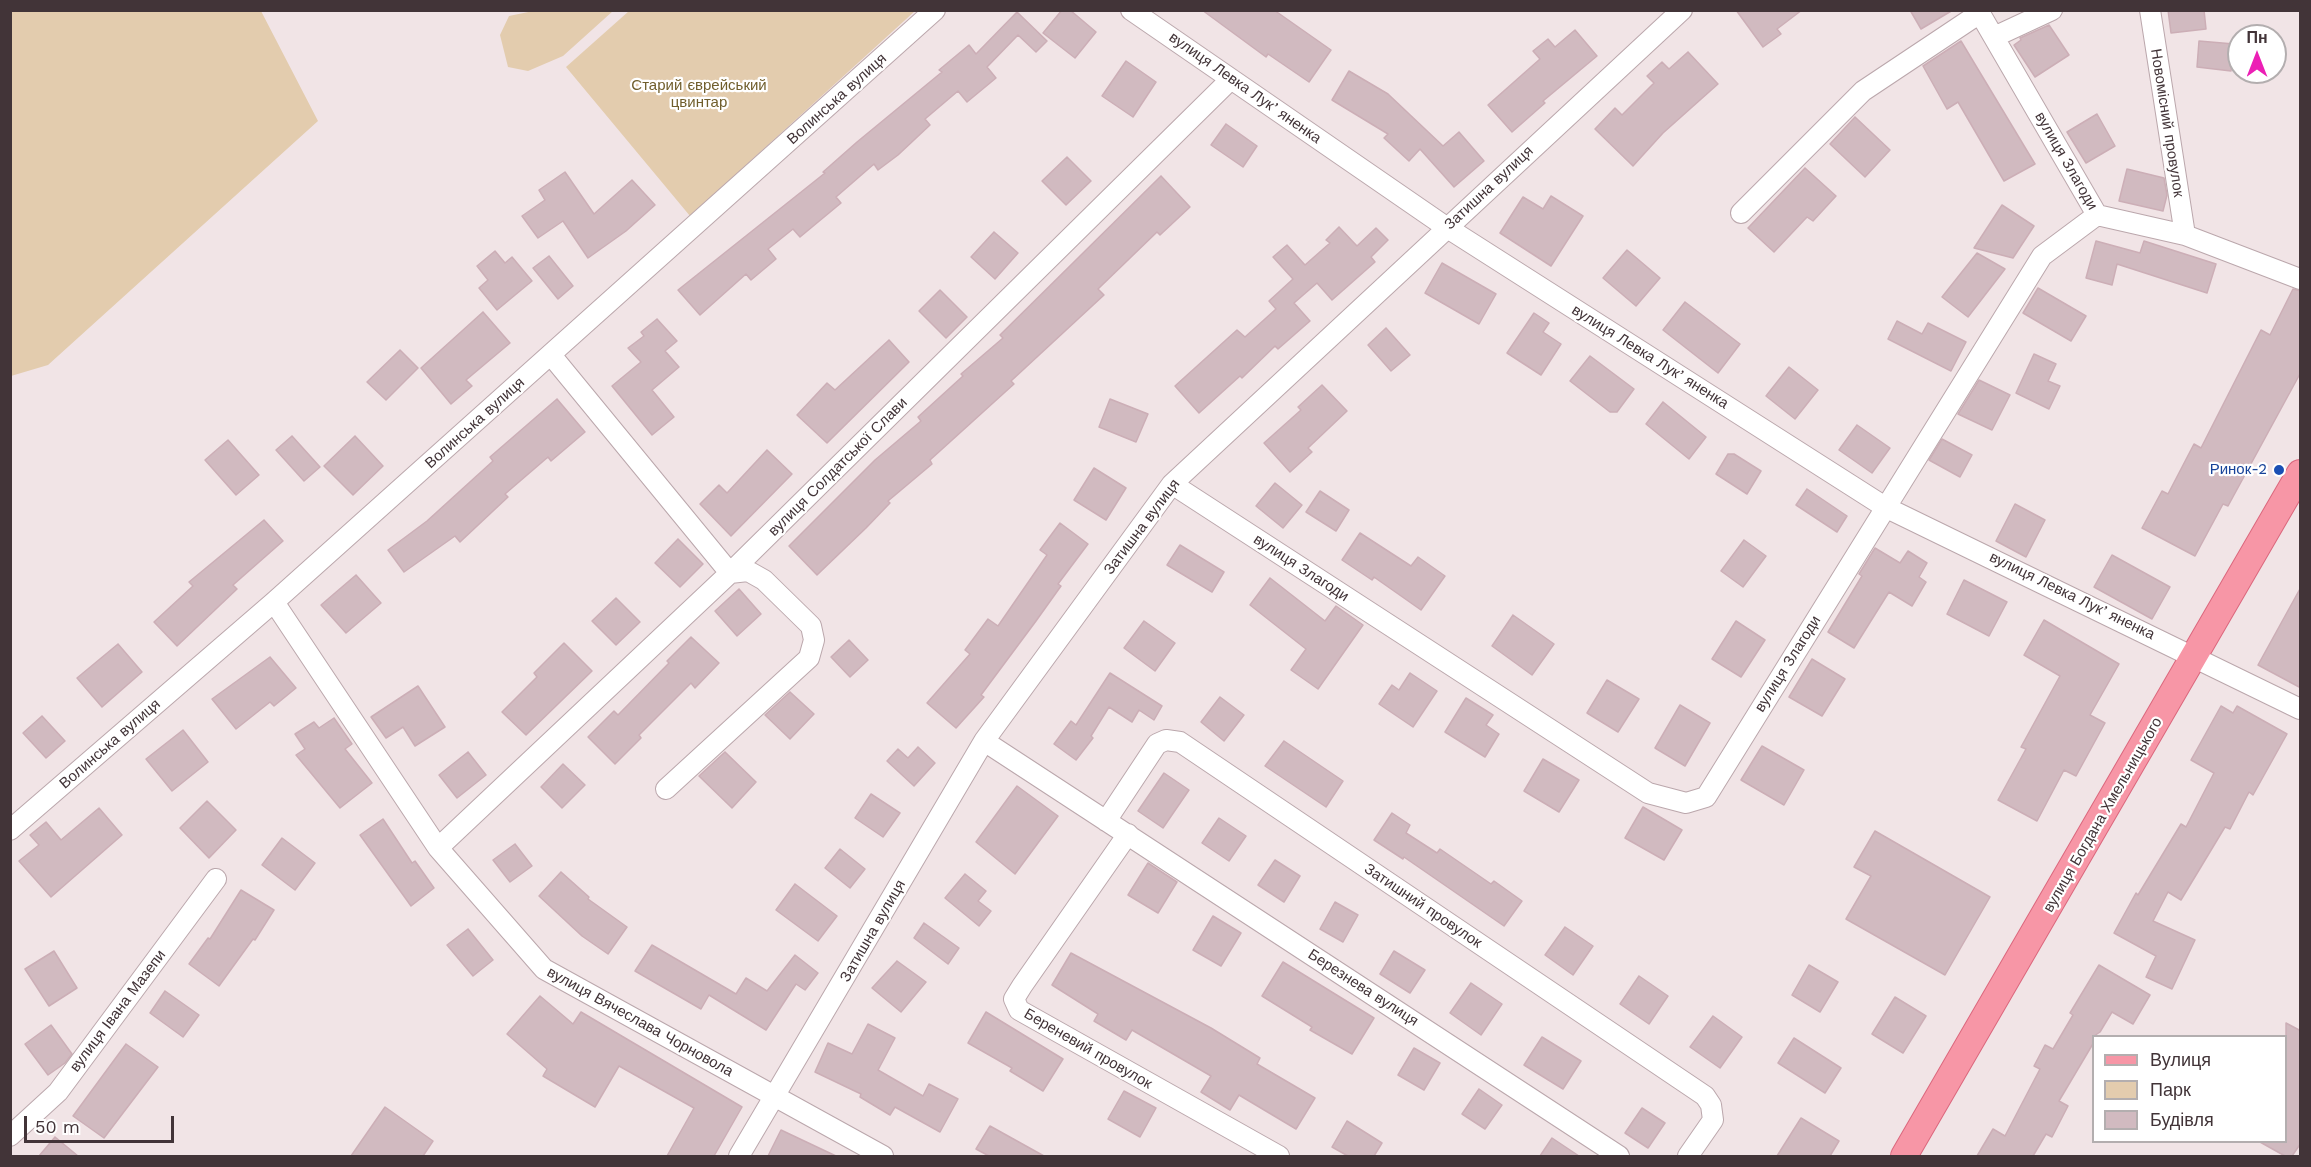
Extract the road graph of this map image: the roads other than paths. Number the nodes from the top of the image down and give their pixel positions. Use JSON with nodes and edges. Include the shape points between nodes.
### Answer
{"nodes":[{"id":1,"x":935,"y":10,"type":"edge"},
{"id":2,"x":1131,"y":10,"type":"edge"},
{"id":3,"x":1682,"y":10,"type":"edge"},
{"id":4,"x":2052,"y":10,"type":"edge"},
{"id":5,"x":2150,"y":10,"type":"edge"},
{"id":6,"x":1979,"y":12,"type":"edge"},
{"id":7,"x":1994,"y":37,"type":"junction"},
{"id":8,"x":1231,"y":79,"type":"junction"},
{"id":9,"x":1741,"y":213,"type":"dead end"},
{"id":10,"x":2097,"y":215,"type":"junction"},
{"id":11,"x":1446,"y":227,"type":"junction"},
{"id":12,"x":2185,"y":235,"type":"junction"},
{"id":13,"x":2301,"y":279,"type":"edge"},
{"id":14,"x":551,"y":355,"type":"junction"},
{"id":15,"x":2301,"y":473,"type":"edge"},
{"id":16,"x":1172,"y":484,"type":"junction"},
{"id":17,"x":1885,"y":507,"type":"junction"},
{"id":18,"x":730,"y":573,"type":"junction"},
{"id":19,"x":274,"y":602,"type":"junction"},
{"id":20,"x":2196,"y":656,"type":"junction"},
{"id":21,"x":2301,"y":709,"type":"edge"},
{"id":22,"x":984,"y":741,"type":"junction"},
{"id":23,"x":666,"y":789,"type":"dead end"},
{"id":24,"x":1106,"y":821,"type":"junction"},
{"id":25,"x":10,"y":830,"type":"edge"},
{"id":26,"x":1128,"y":834,"type":"junction"},
{"id":27,"x":438,"y":848,"type":"junction"},
{"id":28,"x":216,"y":879,"type":"dead end"},
{"id":29,"x":775,"y":1097,"type":"junction"},
{"id":30,"x":10,"y":1136,"type":"edge"},
{"id":31,"x":739,"y":1156,"type":"edge"},
{"id":32,"x":883,"y":1156,"type":"edge"},
{"id":33,"x":1279,"y":1156,"type":"edge"},
{"id":34,"x":1620,"y":1156,"type":"edge"},
{"id":35,"x":1688,"y":1156,"type":"edge"},
{"id":36,"x":1904,"y":1156,"type":"edge"}],
"edges":[{"from":1,"to":14,"type":"street","name":"Волинська вулиця"},
{"from":2,"to":8,"type":"street","name":"вулиця Левка Лукʼяненка"},
{"from":3,"to":11,"type":"street","name":"Затишна вулиця"},
{"from":4,"to":7,"type":"street"},
{"from":5,"to":12,"type":"street","name":"Новомісний провулок"},
{"from":6,"to":7,"type":"street","name":"вулиця Злагоди"},
{"from":6,"to":9,"type":"street","name":"вулиця Злагоди","via":[[1863,91]]},
{"from":7,"to":10,"type":"street","name":"вулиця Злагоди"},
{"from":8,"to":11,"type":"street","name":"вулиця Левка Лукʼяненка"},
{"from":8,"to":18,"type":"street","name":"вулиця Солдатської Слави"},
{"from":10,"to":12,"type":"street"},
{"from":10,"to":17,"type":"street","name":"вулиця Злагоди","via":[[2042,256]]},
{"from":11,"to":16,"type":"street","name":"Затишна вулиця"},
{"from":11,"to":17,"type":"street","name":"вулиця Левка Лукʼяненка"},
{"from":12,"to":13,"type":"street"},
{"from":14,"to":18,"type":"street"},
{"from":14,"to":19,"type":"street","name":"Волинська вулиця"},
{"from":15,"to":20,"type":"main road","name":"вулиця Богдана Хмельницького"},
{"from":16,"to":17,"type":"street","name":"вулиця Злагоди","via":[[1648,793],[1686,803],[1706,797]]},
{"from":16,"to":22,"type":"street","name":"Затишна вулиця"},
{"from":17,"to":20,"type":"street","name":"вулиця Левка Лукʼяненка"},
{"from":18,"to":23,"type":"street","via":[[748,571],[764,580],[811,626],[814,640],[809,658]]},
{"from":18,"to":27,"type":"street","name":"вулиця Солдатської Слави"},
{"from":19,"to":25,"type":"street","name":"Волинська вулиця"},
{"from":19,"to":27,"type":"street","name":"вулиця Вячеслава Чорновола"},
{"from":20,"to":21,"type":"street","name":"вулиця Левка Лукʼяненка"},
{"from":20,"to":36,"type":"main road","name":"вулиця Богдана Хмельницького"},
{"from":22,"to":24,"type":"street","name":"Березнева вулиця"},
{"from":22,"to":29,"type":"street","name":"Затишна вулиця"},
{"from":24,"to":26,"type":"street","name":"Березнева вулиця"},
{"from":24,"to":35,"type":"street","name":"Затишний провулок","via":[[1157,744],[1166,740],[1180,742],[1705,1096],[1713,1120]]},
{"from":26,"to":33,"type":"street","name":"Береневий провулок","via":[[1022,986],[1014,999],[1019,1010]]},
{"from":26,"to":34,"type":"street","name":"Березнева вулиця"},
{"from":27,"to":29,"type":"street","name":"вулиця Вячеслава Чорновола","via":[[544,969]]},
{"from":28,"to":30,"type":"street","name":"вулиця Івана Мазепи","via":[[58,1092]]},
{"from":29,"to":31,"type":"street","name":"Затишна вулиця"},
{"from":29,"to":32,"type":"street","name":"вулиця Вячеслава Чорновола"}]}
